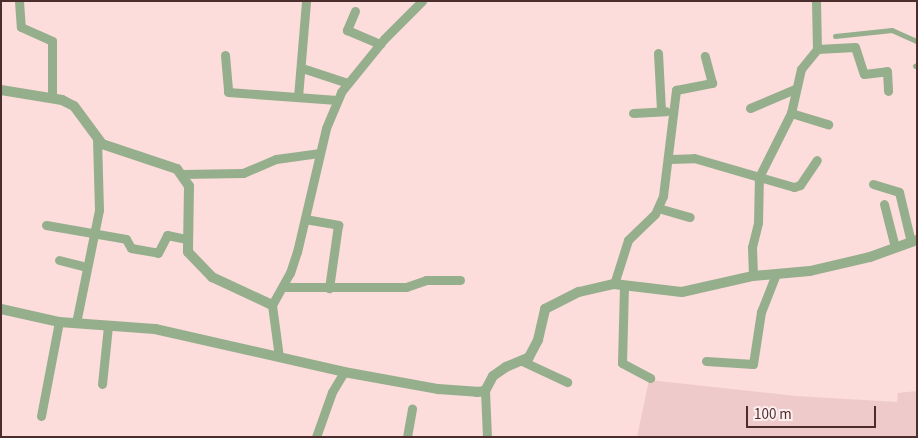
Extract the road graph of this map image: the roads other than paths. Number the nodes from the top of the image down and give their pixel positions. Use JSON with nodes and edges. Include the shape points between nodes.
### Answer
{"nodes":[{"id":1,"x":18,"y":1,"type":"edge"},
{"id":2,"x":306,"y":1,"type":"edge"},
{"id":3,"x":422,"y":1,"type":"edge"},
{"id":4,"x":816,"y":1,"type":"edge"},
{"id":5,"x":355,"y":11,"type":"dead end"},
{"id":6,"x":835,"y":36,"type":"dead end"},
{"id":7,"x":917,"y":41,"type":"edge"},
{"id":8,"x":380,"y":44,"type":"junction"},
{"id":9,"x":817,"y":49,"type":"junction"},
{"id":10,"x":658,"y":54,"type":"dead end"},
{"id":11,"x":225,"y":55,"type":"dead end"},
{"id":12,"x":705,"y":56,"type":"dead end"},
{"id":13,"x":302,"y":68,"type":"junction"},
{"id":14,"x":348,"y":83,"type":"junction"},
{"id":15,"x":794,"y":89,"type":"junction"},
{"id":16,"x":1,"y":90,"type":"edge"},
{"id":17,"x":888,"y":91,"type":"dead end"},
{"id":18,"x":298,"y":97,"type":"junction"},
{"id":19,"x":52,"y":98,"type":"junction"},
{"id":20,"x":337,"y":100,"type":"junction"},
{"id":21,"x":750,"y":108,"type":"dead end"},
{"id":22,"x":674,"y":110,"type":"junction"},
{"id":23,"x":661,"y":111,"type":"junction"},
{"id":24,"x":791,"y":112,"type":"junction"},
{"id":25,"x":633,"y":114,"type":"dead end"},
{"id":26,"x":828,"y":124,"type":"dead end"},
{"id":27,"x":97,"y":139,"type":"junction"},
{"id":28,"x":319,"y":153,"type":"junction"},
{"id":29,"x":670,"y":159,"type":"junction"},
{"id":30,"x":817,"y":160,"type":"dead end"},
{"id":31,"x":182,"y":174,"type":"junction"},
{"id":32,"x":759,"y":177,"type":"junction"},
{"id":33,"x":873,"y":184,"type":"dead end"},
{"id":34,"x":884,"y":204,"type":"dead end"},
{"id":35,"x":658,"y":208,"type":"junction"},
{"id":36,"x":690,"y":217,"type":"dead end"},
{"id":37,"x":305,"y":219,"type":"junction"},
{"id":38,"x":46,"y":225,"type":"dead end"},
{"id":39,"x":95,"y":232,"type":"junction"},
{"id":40,"x":186,"y":239,"type":"junction"},
{"id":41,"x":914,"y":241,"type":"edge"},
{"id":42,"x":895,"y":248,"type":"junction"},
{"id":43,"x":59,"y":260,"type":"dead end"},
{"id":44,"x":87,"y":267,"type":"junction"},
{"id":45,"x":776,"y":274,"type":"junction"},
{"id":46,"x":753,"y":276,"type":"junction"},
{"id":47,"x":460,"y":280,"type":"dead end"},
{"id":48,"x":619,"y":285,"type":"junction"},
{"id":49,"x":284,"y":287,"type":"junction"},
{"id":50,"x":329,"y":288,"type":"junction"},
{"id":51,"x":272,"y":306,"type":"junction"},
{"id":52,"x":1,"y":309,"type":"edge"},
{"id":53,"x":59,"y":322,"type":"junction"},
{"id":54,"x":76,"y":324,"type":"junction"},
{"id":55,"x":108,"y":326,"type":"junction"},
{"id":56,"x":279,"y":358,"type":"junction"},
{"id":57,"x":522,"y":361,"type":"junction"},
{"id":58,"x":706,"y":361,"type":"dead end"},
{"id":59,"x":344,"y":372,"type":"junction"},
{"id":60,"x":650,"y":378,"type":"dead end"},
{"id":61,"x":567,"y":382,"type":"dead end"},
{"id":62,"x":102,"y":384,"type":"dead end"},
{"id":63,"x":485,"y":391,"type":"junction"},
{"id":64,"x":412,"y":408,"type":"dead end"},
{"id":65,"x":40,"y":416,"type":"dead end"},
{"id":66,"x":316,"y":437,"type":"edge"},
{"id":67,"x":407,"y":437,"type":"edge"},
{"id":68,"x":487,"y":437,"type":"edge"}],
"edges":[{"from":1,"to":19,"type":"street","via":[[20,27],[52,41]]},
{"from":2,"to":13,"type":"street"},
{"from":3,"to":8,"type":"street"},
{"from":4,"to":9,"type":"street"},
{"from":5,"to":8,"type":"street","via":[[347,30]]},
{"from":6,"to":7,"type":"lane","via":[[892,30]]},
{"from":8,"to":14,"type":"street"},
{"from":9,"to":15,"type":"street","via":[[801,69]]},
{"from":9,"to":17,"type":"street","via":[[855,47],[864,74],[887,71]]},
{"from":10,"to":23,"type":"street"},
{"from":11,"to":18,"type":"street","via":[[228,92]]},
{"from":12,"to":22,"type":"street","via":[[712,83],[678,90]]},
{"from":13,"to":14,"type":"street"},
{"from":13,"to":18,"type":"street"},
{"from":14,"to":20,"type":"street"},
{"from":15,"to":21,"type":"street"},
{"from":15,"to":24,"type":"street"},
{"from":16,"to":19,"type":"street"},
{"from":18,"to":20,"type":"street"},
{"from":19,"to":27,"type":"street","via":[[74,106]]},
{"from":20,"to":28,"type":"street"},
{"from":22,"to":23,"type":"street"},
{"from":22,"to":29,"type":"street"},
{"from":23,"to":25,"type":"street"},
{"from":24,"to":26,"type":"street"},
{"from":24,"to":32,"type":"street"},
{"from":27,"to":31,"type":"street","via":[[114,150],[162,163]]},
{"from":27,"to":39,"type":"street","via":[[100,197]]},
{"from":28,"to":31,"type":"street","via":[[276,159],[243,173]]},
{"from":28,"to":37,"type":"street"},
{"from":29,"to":32,"type":"street","via":[[694,158]]},
{"from":29,"to":35,"type":"street"},
{"from":30,"to":32,"type":"street","via":[[797,186]]},
{"from":31,"to":40,"type":"street","via":[[189,186]]},
{"from":32,"to":46,"type":"street","via":[[758,223],[752,248]]},
{"from":33,"to":41,"type":"street","via":[[899,192]]},
{"from":34,"to":42,"type":"street"},
{"from":35,"to":36,"type":"street"},
{"from":35,"to":48,"type":"street","via":[[628,240]]},
{"from":37,"to":49,"type":"street"},
{"from":37,"to":50,"type":"street","via":[[338,225]]},
{"from":38,"to":39,"type":"street"},
{"from":39,"to":40,"type":"street","via":[[126,238],[131,248],[158,253],[167,236]]},
{"from":39,"to":44,"type":"street"},
{"from":40,"to":51,"type":"street","via":[[188,252],[212,277]]},
{"from":41,"to":42,"type":"street"},
{"from":42,"to":45,"type":"street","via":[[810,272]]},
{"from":43,"to":44,"type":"street"},
{"from":44,"to":54,"type":"street"},
{"from":45,"to":46,"type":"street"},
{"from":45,"to":58,"type":"street","via":[[761,312],[753,364]]},
{"from":46,"to":48,"type":"street","via":[[682,292]]},
{"from":47,"to":50,"type":"street","via":[[426,280],[406,287]]},
{"from":48,"to":57,"type":"street","via":[[579,292],[545,309],[538,340],[529,357]]},
{"from":48,"to":60,"type":"street","via":[[622,363]]},
{"from":49,"to":50,"type":"street"},
{"from":49,"to":51,"type":"street"},
{"from":51,"to":56,"type":"street"},
{"from":52,"to":53,"type":"street"},
{"from":53,"to":54,"type":"street"},
{"from":53,"to":65,"type":"street"},
{"from":54,"to":55,"type":"street"},
{"from":55,"to":56,"type":"street","via":[[155,329]]},
{"from":55,"to":62,"type":"street"},
{"from":56,"to":59,"type":"street"},
{"from":57,"to":61,"type":"street"},
{"from":57,"to":63,"type":"street","via":[[493,376]]},
{"from":59,"to":63,"type":"street","via":[[438,389]]},
{"from":59,"to":66,"type":"street","via":[[332,392]]},
{"from":63,"to":68,"type":"street"},
{"from":64,"to":67,"type":"street"}]}
